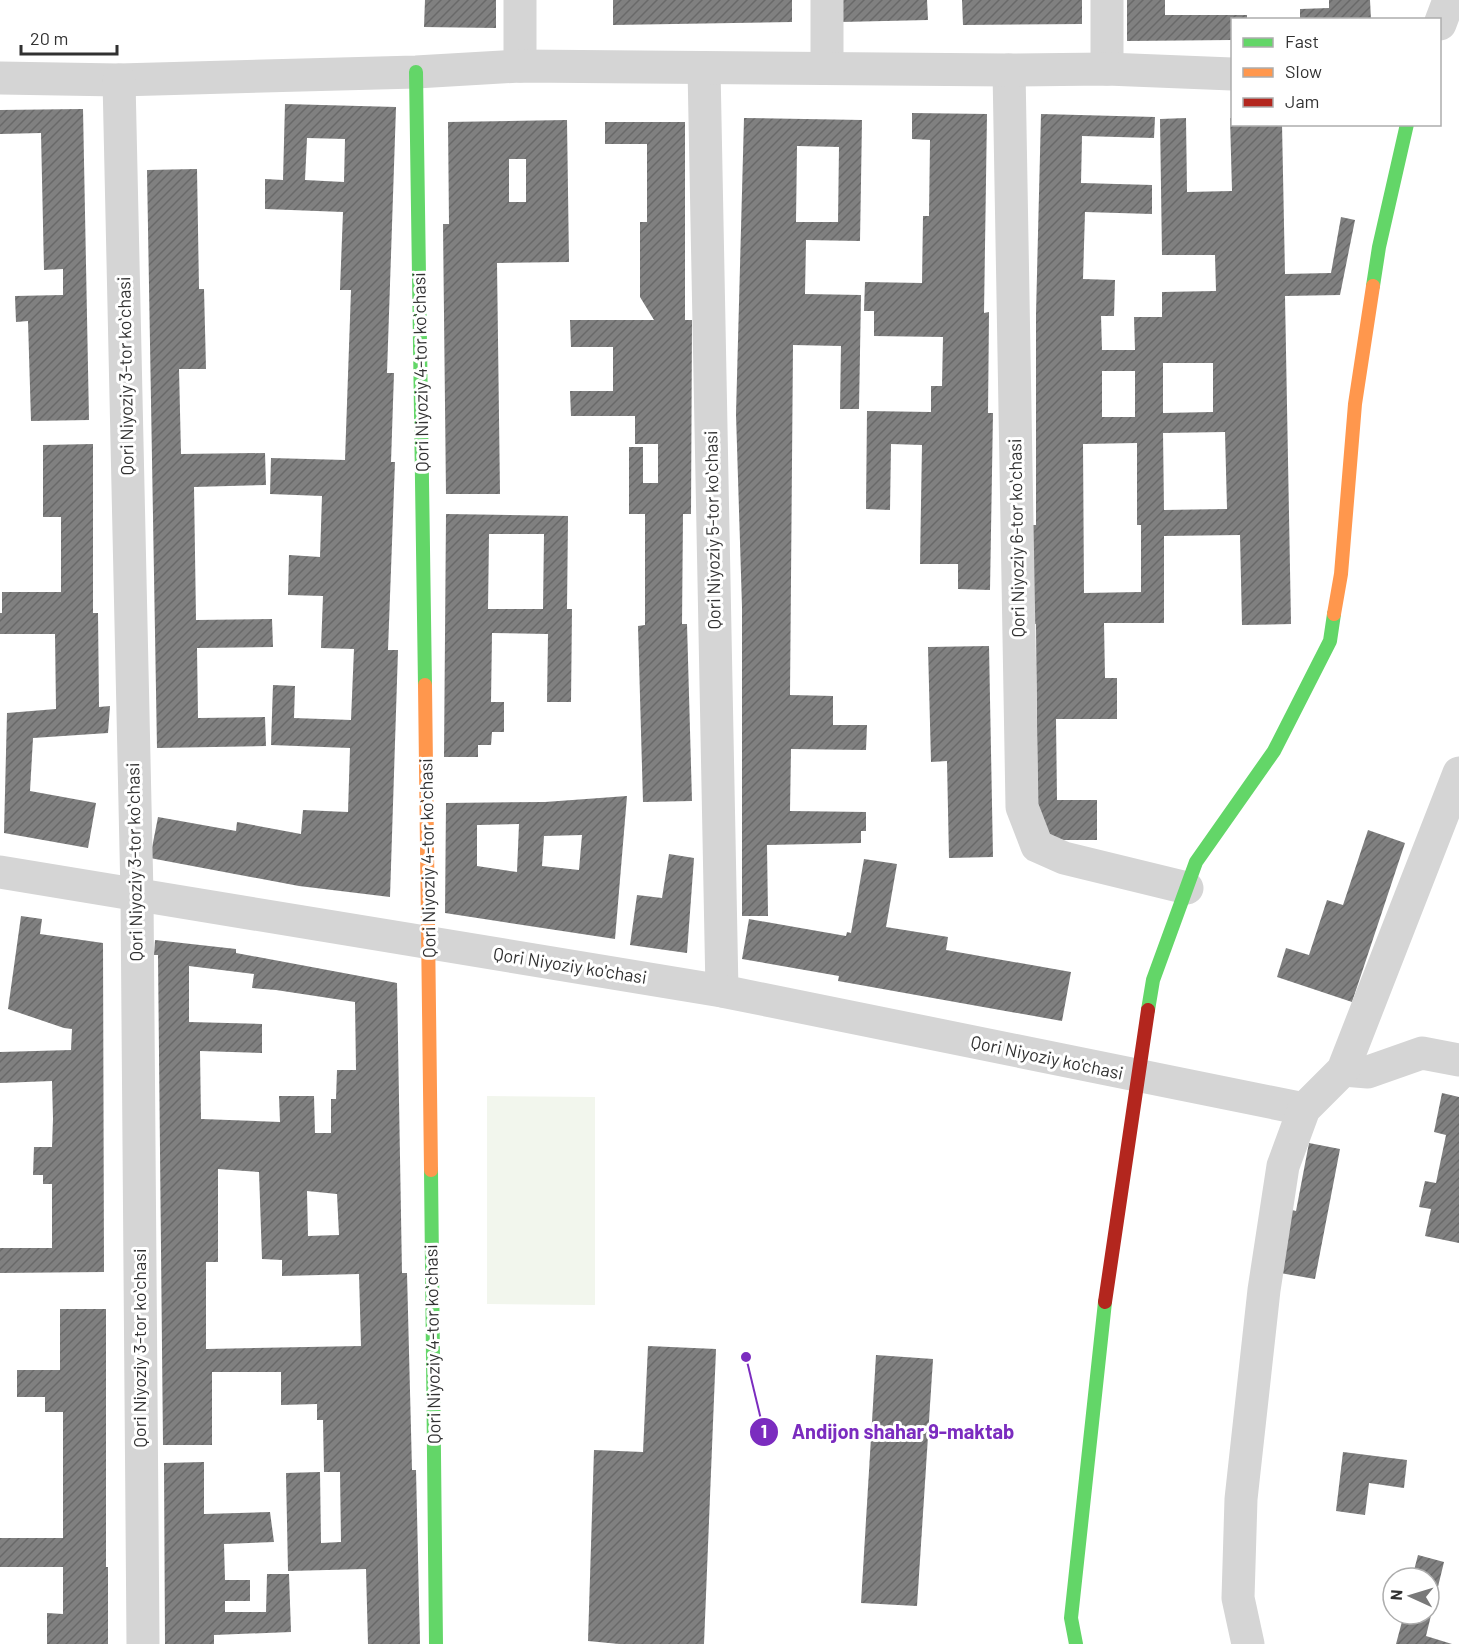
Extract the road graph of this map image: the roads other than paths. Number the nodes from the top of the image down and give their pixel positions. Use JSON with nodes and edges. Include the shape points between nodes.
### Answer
{"nodes":[{"id":1,"x":520,"y":0,"type":"edge"},
{"id":2,"x":827,"y":0,"type":"edge"},
{"id":3,"x":1107,"y":0,"type":"edge"},
{"id":4,"x":1449,"y":0,"type":"edge"},
{"id":5,"x":1441,"y":21,"type":"edge"},
{"id":6,"x":520,"y":66,"type":"junction"},
{"id":7,"x":827,"y":67,"type":"junction"},
{"id":8,"x":704,"y":68,"type":"junction"},
{"id":9,"x":1107,"y":69,"type":"junction"},
{"id":10,"x":1009,"y":70,"type":"junction"},
{"id":11,"x":417,"y":72,"type":"junction"},
{"id":12,"x":1231,"y":74,"type":"edge"},
{"id":13,"x":0,"y":78,"type":"edge"},
{"id":14,"x":119,"y":80,"type":"junction"},
{"id":15,"x":1407,"y":126,"type":"edge"},
{"id":16,"x":1459,"y":773,"type":"edge"},
{"id":17,"x":0,"y":872,"type":"edge"},
{"id":18,"x":1187,"y":888,"type":"junction"},
{"id":19,"x":137,"y":895,"type":"junction"},
{"id":20,"x":429,"y":943,"type":"junction"},
{"id":21,"x":722,"y":991,"type":"junction"},
{"id":22,"x":1459,"y":1060,"type":"edge"},
{"id":23,"x":1343,"y":1070,"type":"junction"},
{"id":24,"x":1144,"y":1078,"type":"junction"},
{"id":25,"x":1304,"y":1109,"type":"junction"},
{"id":26,"x":143,"y":1644,"type":"edge"},
{"id":27,"x":436,"y":1644,"type":"edge"},
{"id":28,"x":1076,"y":1644,"type":"edge"},
{"id":29,"x":1248,"y":1644,"type":"edge"}],
"edges":[{"from":1,"to":6,"type":"street"},
{"from":2,"to":7,"type":"street"},
{"from":3,"to":9,"type":"street"},
{"from":4,"to":5,"type":"street"},
{"from":6,"to":8,"type":"street"},
{"from":6,"to":11,"type":"street"},
{"from":7,"to":8,"type":"street"},
{"from":7,"to":10,"type":"street"},
{"from":8,"to":21,"type":"street","name":"Qori Niyoziy 5-tor koʻchasi"},
{"from":9,"to":10,"type":"street"},
{"from":9,"to":12,"type":"street"},
{"from":10,"to":18,"type":"street","name":"Qori Niyoziy 6-tor koʻchasi","via":[[1022,807],[1037,846],[1064,858]]},
{"from":11,"to":14,"type":"street"},
{"from":11,"to":20,"type":"street","name":"Qori Niyoziy 4-tor koʻchasi"},
{"from":13,"to":14,"type":"street"},
{"from":14,"to":19,"type":"street","name":"Qori Niyoziy 3-tor koʻchasi"},
{"from":15,"to":18,"type":"street","via":[[1379,247],[1355,404],[1341,574],[1330,641],[1274,751],[1196,862]]},
{"from":16,"to":23,"type":"street"},
{"from":17,"to":19,"type":"street","name":"Qori Niyoziy ko'chasi"},
{"from":18,"to":24,"type":"street","via":[[1153,980]]},
{"from":19,"to":20,"type":"street","name":"Qori Niyoziy ko'chasi"},
{"from":19,"to":26,"type":"street","name":"Qori Niyoziy 3-tor koʻchasi"},
{"from":20,"to":21,"type":"street","name":"Qori Niyoziy ko'chasi"},
{"from":20,"to":27,"type":"street","name":"Qori Niyoziy 4-tor koʻchasi"},
{"from":21,"to":24,"type":"street","name":"Qori Niyoziy ko'chasi"},
{"from":22,"to":23,"type":"street","via":[[1422,1053],[1368,1072]]},
{"from":23,"to":25,"type":"street"},
{"from":24,"to":25,"type":"street","name":"Qori Niyoziy ko'chasi"},
{"from":24,"to":28,"type":"street","via":[[1107,1285],[1071,1618]]},
{"from":25,"to":29,"type":"street","via":[[1283,1166],[1264,1290],[1241,1499],[1238,1598]]}]}
